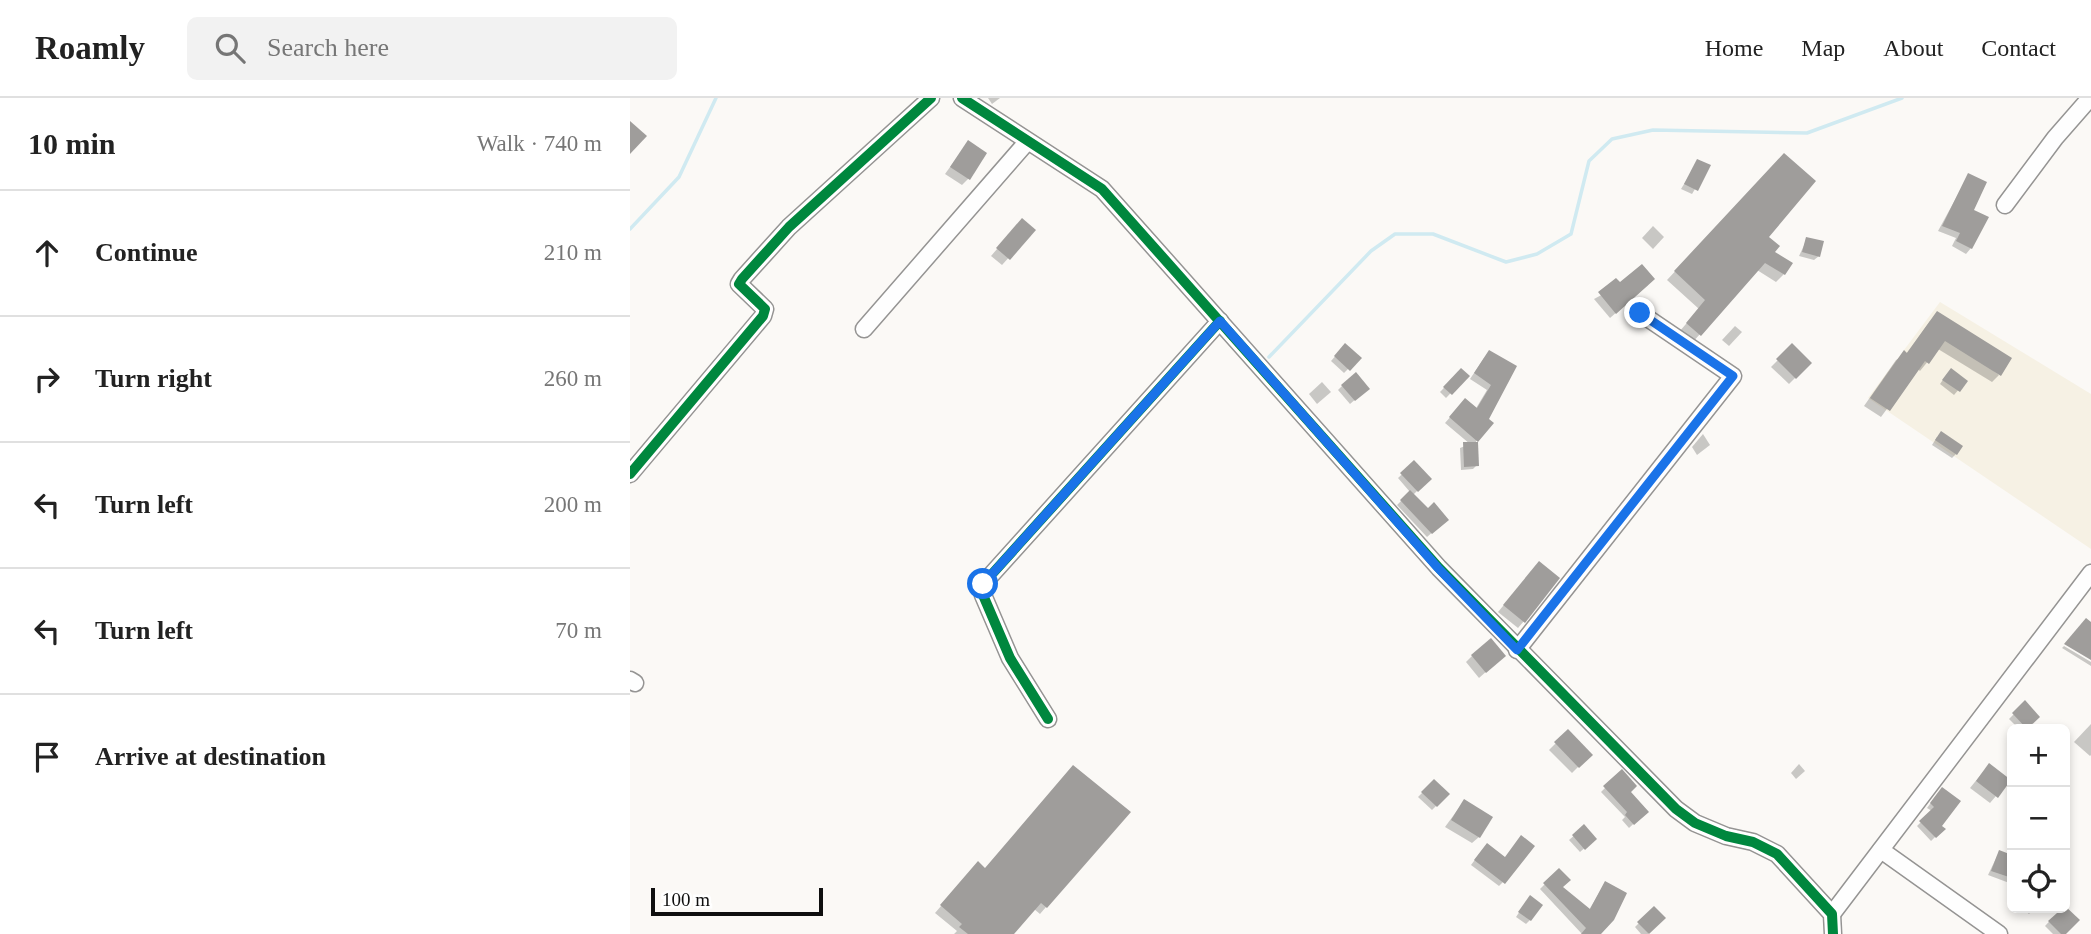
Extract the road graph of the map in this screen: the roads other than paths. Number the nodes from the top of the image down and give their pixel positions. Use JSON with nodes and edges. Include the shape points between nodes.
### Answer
{"nodes":[{"id":1,"x":931,"y":98,"type":"edge"},
{"id":2,"x":962,"y":98,"type":"edge"},
{"id":3,"x":2090,"y":98,"type":"edge"},
{"id":4,"x":1027,"y":142,"type":"junction"},
{"id":5,"x":2005,"y":205,"type":"dead end"},
{"id":6,"x":1640,"y":313,"type":"dead end"},
{"id":7,"x":1220,"y":321,"type":"junction"},
{"id":8,"x":864,"y":329,"type":"dead end"},
{"id":9,"x":630,"y":474,"type":"edge"},
{"id":10,"x":2091,"y":573,"type":"edge"},
{"id":11,"x":1517,"y":650,"type":"junction"},
{"id":12,"x":1048,"y":719,"type":"dead end"},
{"id":13,"x":1881,"y":850,"type":"junction"},
{"id":14,"x":1832,"y":915,"type":"junction"},
{"id":15,"x":1833,"y":934,"type":"edge"},
{"id":16,"x":1999,"y":934,"type":"edge"}],
"edges":[{"from":1,"to":9,"type":"street","via":[[789,227],[742,279],[739,284],[765,309],[764,316]]},
{"from":2,"to":4,"type":"street"},
{"from":3,"to":5,"type":"street"},
{"from":4,"to":7,"type":"street","via":[[1102,189]]},
{"from":4,"to":8,"type":"street"},
{"from":6,"to":11,"type":"street","via":[[1733,376]]},
{"from":7,"to":11,"type":"street","via":[[1438,568]]},
{"from":7,"to":12,"type":"street","via":[[983,584],[983,595],[1010,658]]},
{"from":10,"to":13,"type":"street"},
{"from":11,"to":14,"type":"street","via":[[1676,809],[1695,823],[1777,854]]},
{"from":13,"to":14,"type":"street"},
{"from":13,"to":16,"type":"street"},
{"from":14,"to":15,"type":"street"}]}
